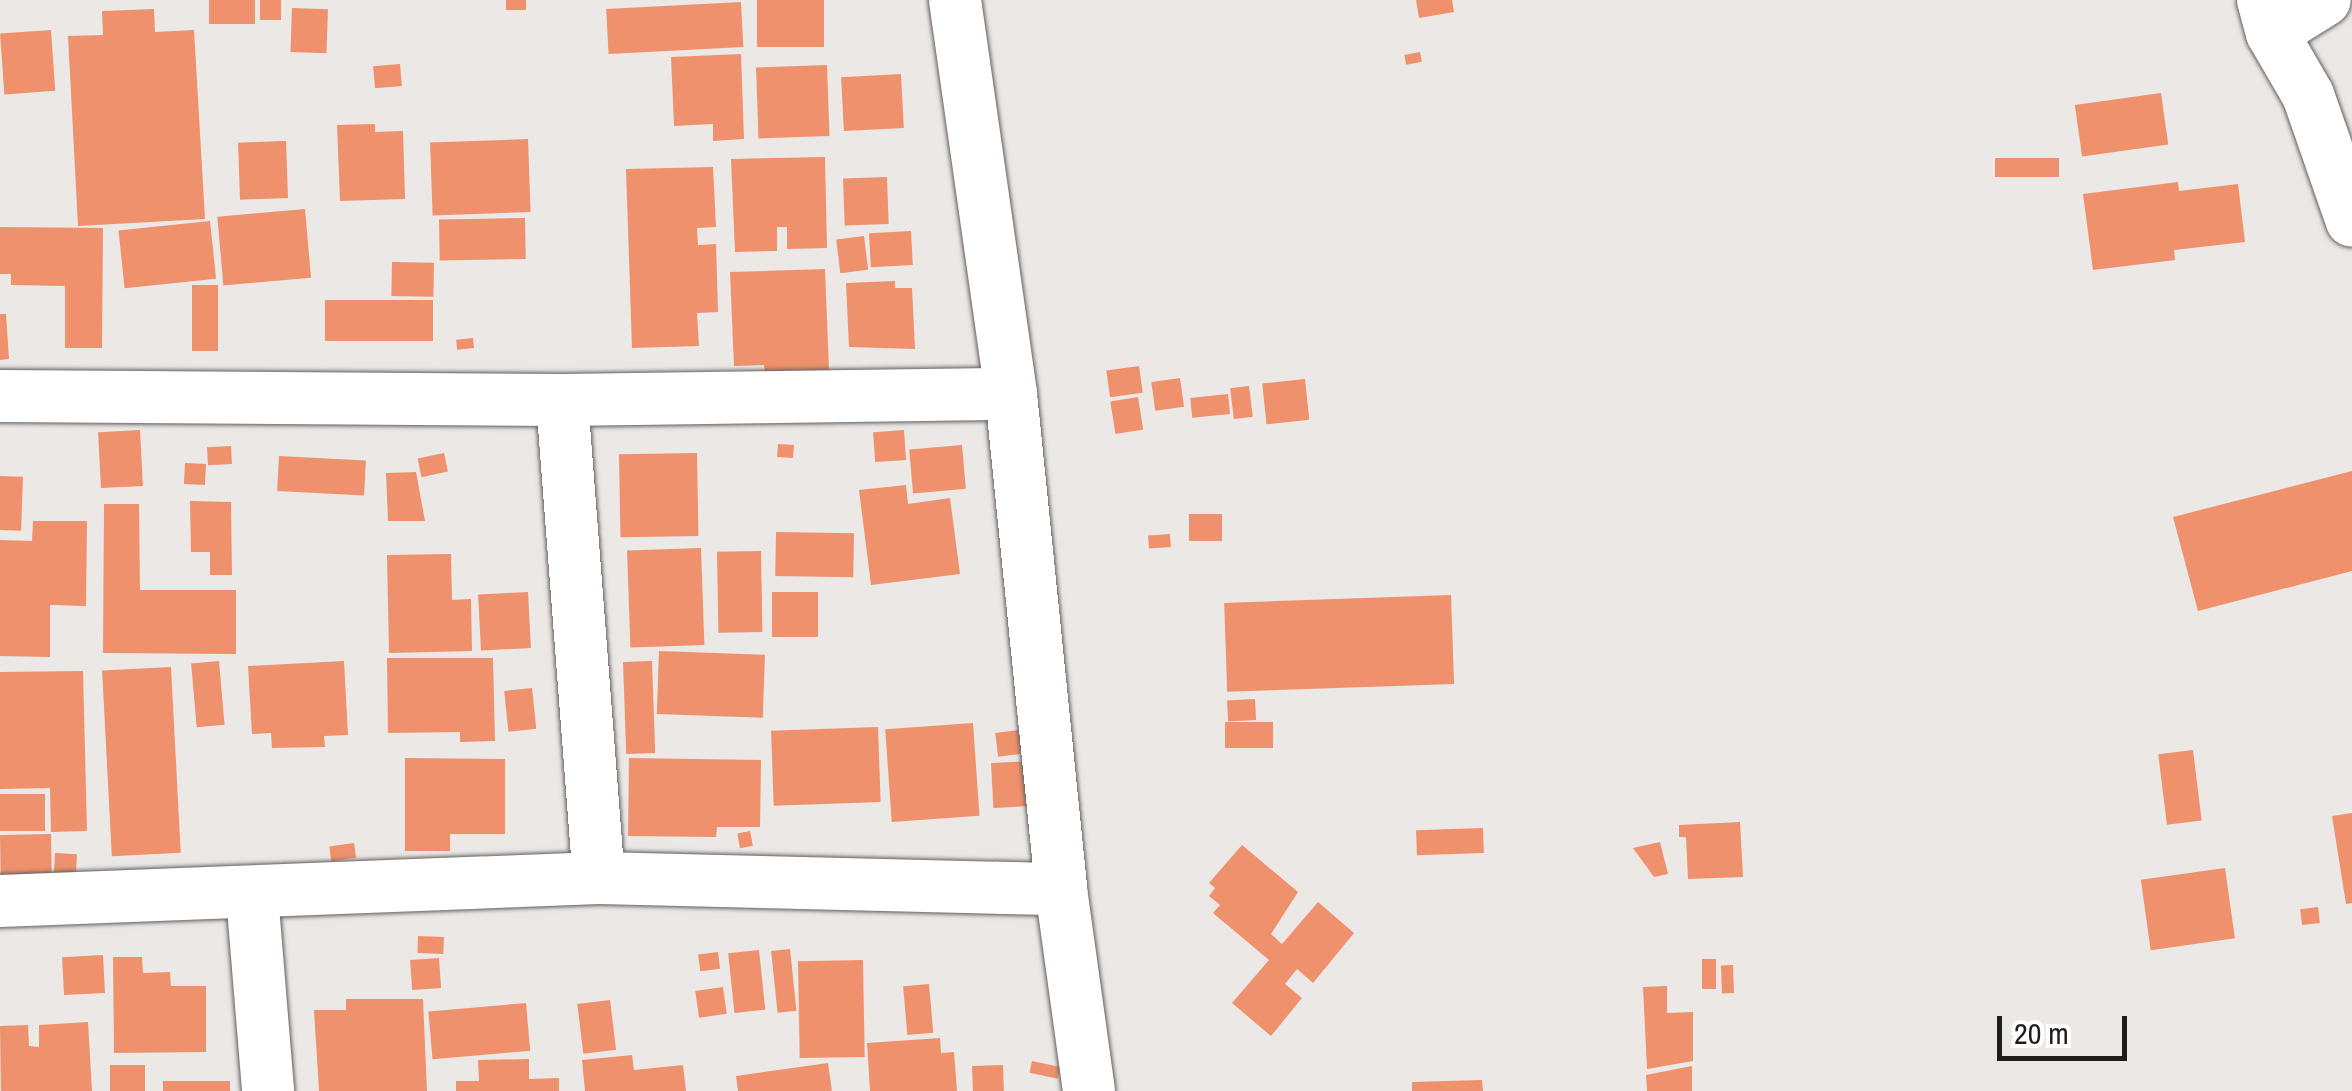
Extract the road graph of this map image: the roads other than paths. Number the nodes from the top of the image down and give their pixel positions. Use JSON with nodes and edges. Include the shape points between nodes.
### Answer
{"nodes":[{"id":1,"x":955,"y":0,"type":"edge"},
{"id":2,"x":2325,"y":0,"type":"edge"},
{"id":3,"x":2268,"y":16,"type":"edge"},
{"id":4,"x":2352,"y":220,"type":"edge"},
{"id":5,"x":1011,"y":394,"type":"junction"},
{"id":6,"x":0,"y":396,"type":"edge"},
{"id":7,"x":562,"y":400,"type":"junction"},
{"id":8,"x":599,"y":878,"type":"junction"},
{"id":9,"x":1061,"y":889,"type":"junction"},
{"id":10,"x":252,"y":895,"type":"junction"},
{"id":11,"x":0,"y":901,"type":"edge"},
{"id":12,"x":268,"y":1091,"type":"edge"},
{"id":13,"x":1088,"y":1091,"type":"edge"}],
"edges":[{"from":1,"to":5,"type":"street"},
{"from":2,"to":3,"type":"street"},
{"from":3,"to":4,"type":"street","via":[[2308,95]]},
{"from":5,"to":7,"type":"street"},
{"from":5,"to":9,"type":"street"},
{"from":6,"to":7,"type":"street"},
{"from":7,"to":8,"type":"street"},
{"from":8,"to":9,"type":"street"},
{"from":8,"to":10,"type":"street"},
{"from":9,"to":13,"type":"street"},
{"from":10,"to":11,"type":"street"},
{"from":10,"to":12,"type":"street"}]}
